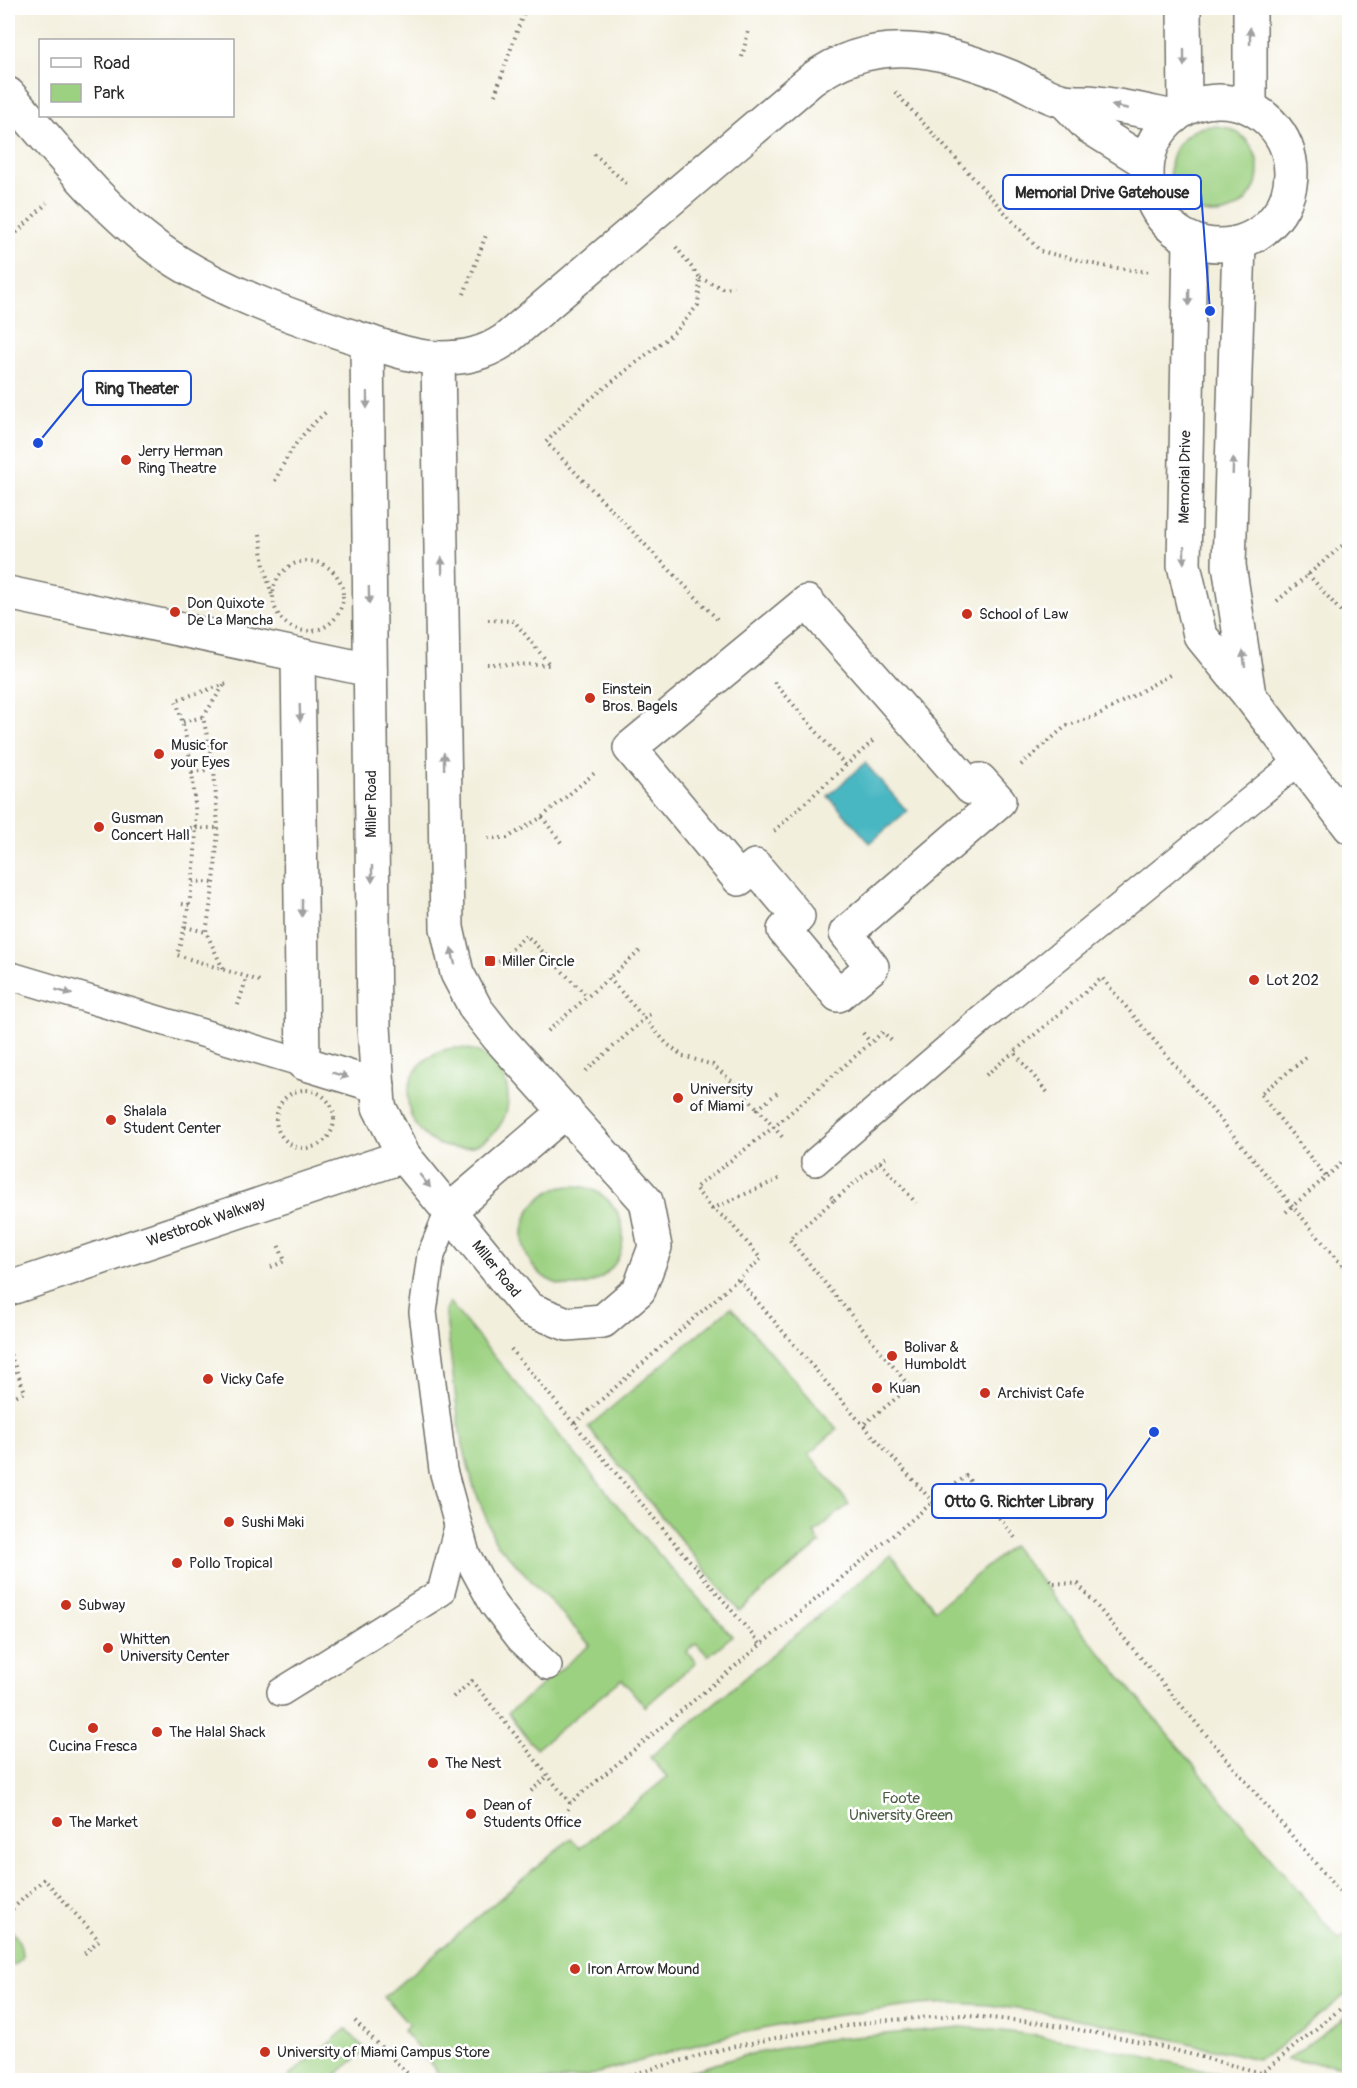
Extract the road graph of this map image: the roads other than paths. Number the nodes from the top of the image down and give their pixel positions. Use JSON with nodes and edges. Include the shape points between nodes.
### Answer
{"nodes":[{"id":1,"x":1184,"y":8,"type":"edge"},
{"id":2,"x":1250,"y":8,"type":"edge"},
{"id":3,"x":8,"y":94,"type":"edge"},
{"id":4,"x":1064,"y":101,"type":"junction"},
{"id":5,"x":1250,"y":106,"type":"junction"},
{"id":6,"x":1179,"y":113,"type":"junction"},
{"id":7,"x":1147,"y":163,"type":"junction"},
{"id":8,"x":1190,"y":239,"type":"junction"},
{"id":9,"x":1239,"y":243,"type":"junction"},
{"id":10,"x":367,"y":341,"type":"junction"},
{"id":11,"x":438,"y":358,"type":"junction"},
{"id":12,"x":8,"y":593,"type":"edge"},
{"id":13,"x":298,"y":655,"type":"junction"},
{"id":14,"x":370,"y":670,"type":"junction"},
{"id":15,"x":1249,"y":695,"type":"junction"},
{"id":16,"x":1299,"y":761,"type":"junction"},
{"id":17,"x":1350,"y":827,"type":"edge"},
{"id":18,"x":732,"y":870,"type":"joint"},
{"id":19,"x":8,"y":975,"type":"edge"},
{"id":20,"x":303,"y":1063,"type":"junction"},
{"id":21,"x":378,"y":1086,"type":"junction"},
{"id":22,"x":566,"y":1111,"type":"junction"},
{"id":23,"x":404,"y":1156,"type":"junction"},
{"id":24,"x":811,"y":1164,"type":"road end"},
{"id":25,"x":448,"y":1210,"type":"junction"},
{"id":26,"x":8,"y":1289,"type":"edge"},
{"id":27,"x":459,"y":1526,"type":"junction"},
{"id":28,"x":548,"y":1666,"type":"dead end"},
{"id":29,"x":281,"y":1692,"type":"dead end"}],
"edges":[{"from":1,"to":6,"type":"street","one_way":true},
{"from":5,"to":2,"type":"street","one_way":true},
{"from":3,"to":10,"type":"street","via":[[117,215],[157,248],[238,293]]},
{"from":6,"to":4,"type":"street","one_way":true},
{"from":4,"to":7,"type":"street","via":[[1088,126]]},
{"from":4,"to":11,"type":"street","via":[[1010,77],[928,51],[890,49],[846,59],[811,80],[505,340],[489,351]]},
{"from":5,"to":6,"type":"street","via":[[1228,100],[1206,101]]},
{"from":5,"to":9,"type":"street","via":[[1268,118],[1282,137],[1290,157],[1292,179],[1286,201],[1275,219],[1259,234]]},
{"from":6,"to":7,"type":"street","via":[[1165,123],[1152,144]]},
{"from":7,"to":8,"type":"street","via":[[1150,193],[1160,214]]},
{"from":8,"to":9,"type":"street","via":[[1218,246]]},
{"from":8,"to":15,"type":"street","name":"Memorial Drive","one_way":true,"via":[[1184,565],[1200,635]]},
{"from":15,"to":9,"type":"street","name":"Memorial Drive","one_way":true,"via":[[1229,565]]},
{"from":10,"to":11,"type":"street"},
{"from":10,"to":14,"type":"street","name":"Miller Road","one_way":true},
{"from":22,"to":11,"type":"street","name":"Miller Road","one_way":true,"via":[[476,1009],[457,974],[447,928]]},
{"from":12,"to":13,"type":"street"},
{"from":13,"to":14,"type":"street"},
{"from":13,"to":20,"type":"street","one_way":true},
{"from":14,"to":21,"type":"street","name":"Miller Road","one_way":true},
{"from":15,"to":16,"type":"street","name":"Memorial Drive"},
{"from":16,"to":17,"type":"street","name":"Memorial Drive"},
{"from":16,"to":24,"type":"lane"},
{"from":18,"to":18,"type":"street","via":[[630,748],[807,602],[971,788],[980,780],[999,801],[846,933],[872,967],[838,995],[784,930],[798,917],[755,866],[739,879]]},
{"from":19,"to":20,"type":"lane","one_way":true},
{"from":20,"to":21,"type":"street","one_way":true},
{"from":21,"to":23,"type":"street","name":"Miller Road","via":[[379,1107]]},
{"from":22,"to":25,"type":"street"},
{"from":22,"to":25,"type":"street","name":"Miller Road","via":[[646,1201],[655,1247],[639,1290],[603,1321],[567,1324],[529,1309]]},
{"from":23,"to":25,"type":"street","name":"Miller Road","one_way":true},
{"from":23,"to":26,"type":"street","name":"Westbrook Walkway"},
{"from":25,"to":27,"type":"lane","via":[[431,1255],[423,1312],[443,1470]]},
{"from":27,"to":28,"type":"lane","via":[[466,1554],[494,1604],[520,1639]]},
{"from":27,"to":29,"type":"lane","via":[[441,1592]]}]}
